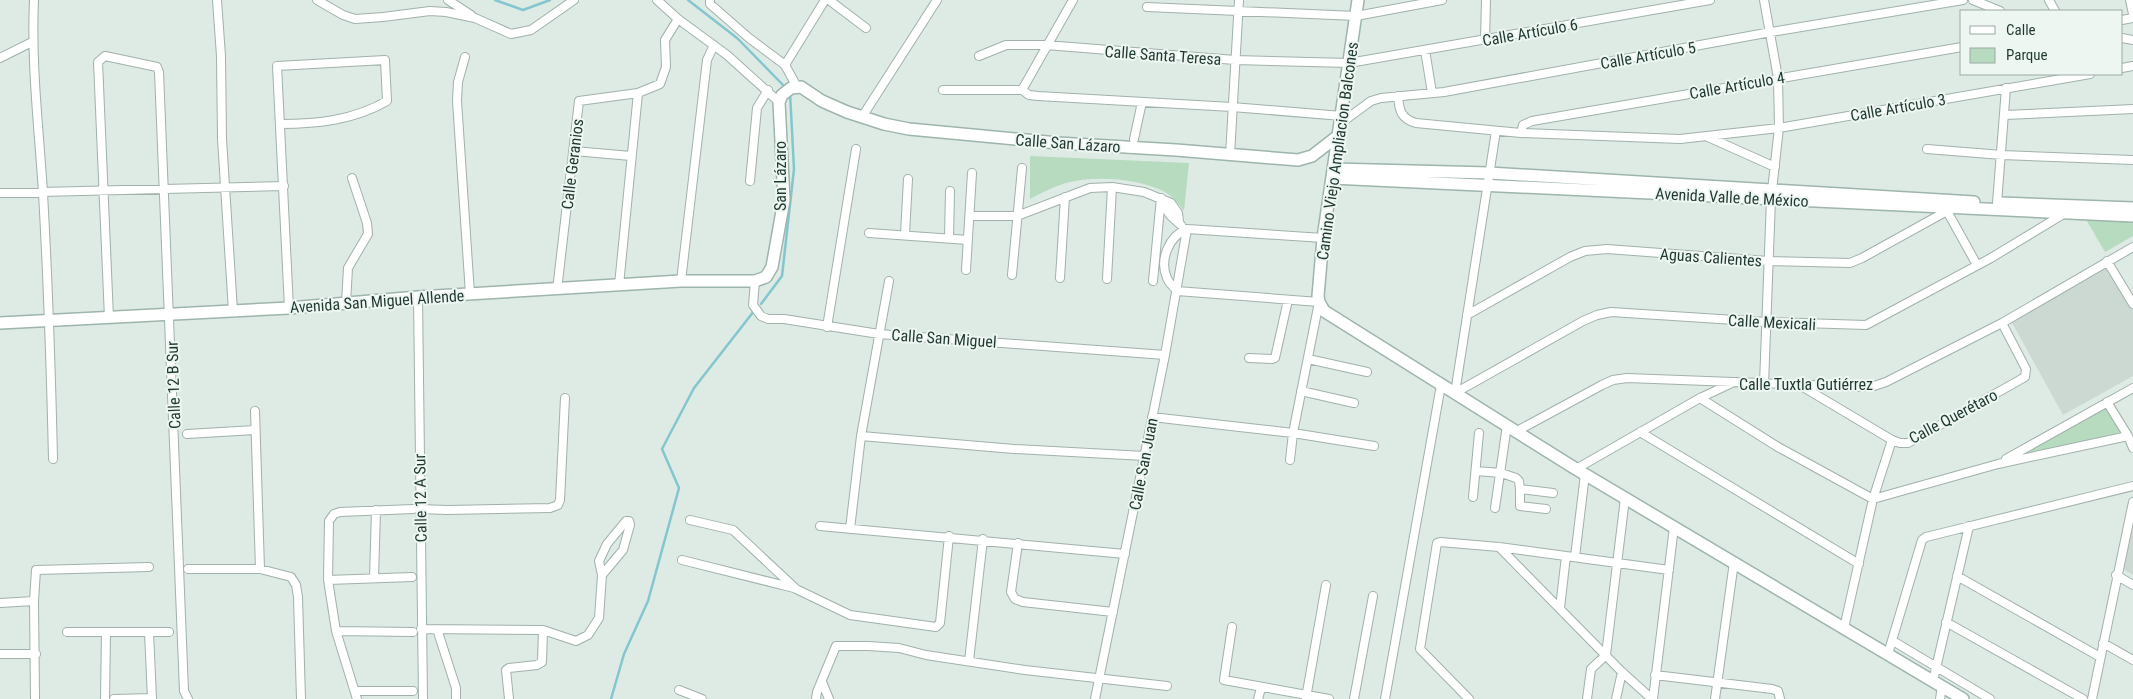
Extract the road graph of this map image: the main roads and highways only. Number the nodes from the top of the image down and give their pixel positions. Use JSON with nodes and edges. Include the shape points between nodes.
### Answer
{"nodes":[{"id":1,"x":1358,"y":0,"type":"edge"},
{"id":2,"x":788,"y":92,"type":"joint"},
{"id":3,"x":1339,"y":135,"type":"junction"},
{"id":4,"x":1333,"y":173,"type":"junction"},
{"id":5,"x":1947,"y":207,"type":"junction"},
{"id":6,"x":2133,"y":208,"type":"edge"},
{"id":7,"x":2133,"y":216,"type":"edge"},
{"id":8,"x":754,"y":281,"type":"joint"},
{"id":9,"x":0,"y":323,"type":"edge"},
{"id":10,"x":1963,"y":699,"type":"edge"}],
"edges":[{"from":1,"to":3,"type":"main road","name":"Camino Viejo Ampliacion Balcones"},
{"from":2,"to":3,"type":"main road","name":"Calle San Lázaro","via":[[806,89],[822,101],[862,117],[909,128],[1058,143],[1306,159]]},
{"from":2,"to":8,"type":"main road","name":"San Lázaro","via":[[784,200],[772,266],[766,277]]},
{"from":3,"to":4,"type":"main road","name":"Camino Viejo Ampliacion Balcones"},
{"from":4,"to":5,"type":"main road","name":"Avenida Valle de México","via":[[1772,194]]},
{"from":4,"to":10,"type":"main road","name":"Camino Viejo Ampliacion Balcones","via":[[1318,289],[1319,302],[1331,316],[1580,471]]},
{"from":5,"to":6,"type":"main road","name":"Avenida Valle de México","via":[[1997,203]]},
{"from":5,"to":7,"type":"main road","name":"Avenida Valle de México"},
{"from":8,"to":9,"type":"main road","name":"Avenida San Miguel Allende","via":[[681,281],[289,308]]}]}
